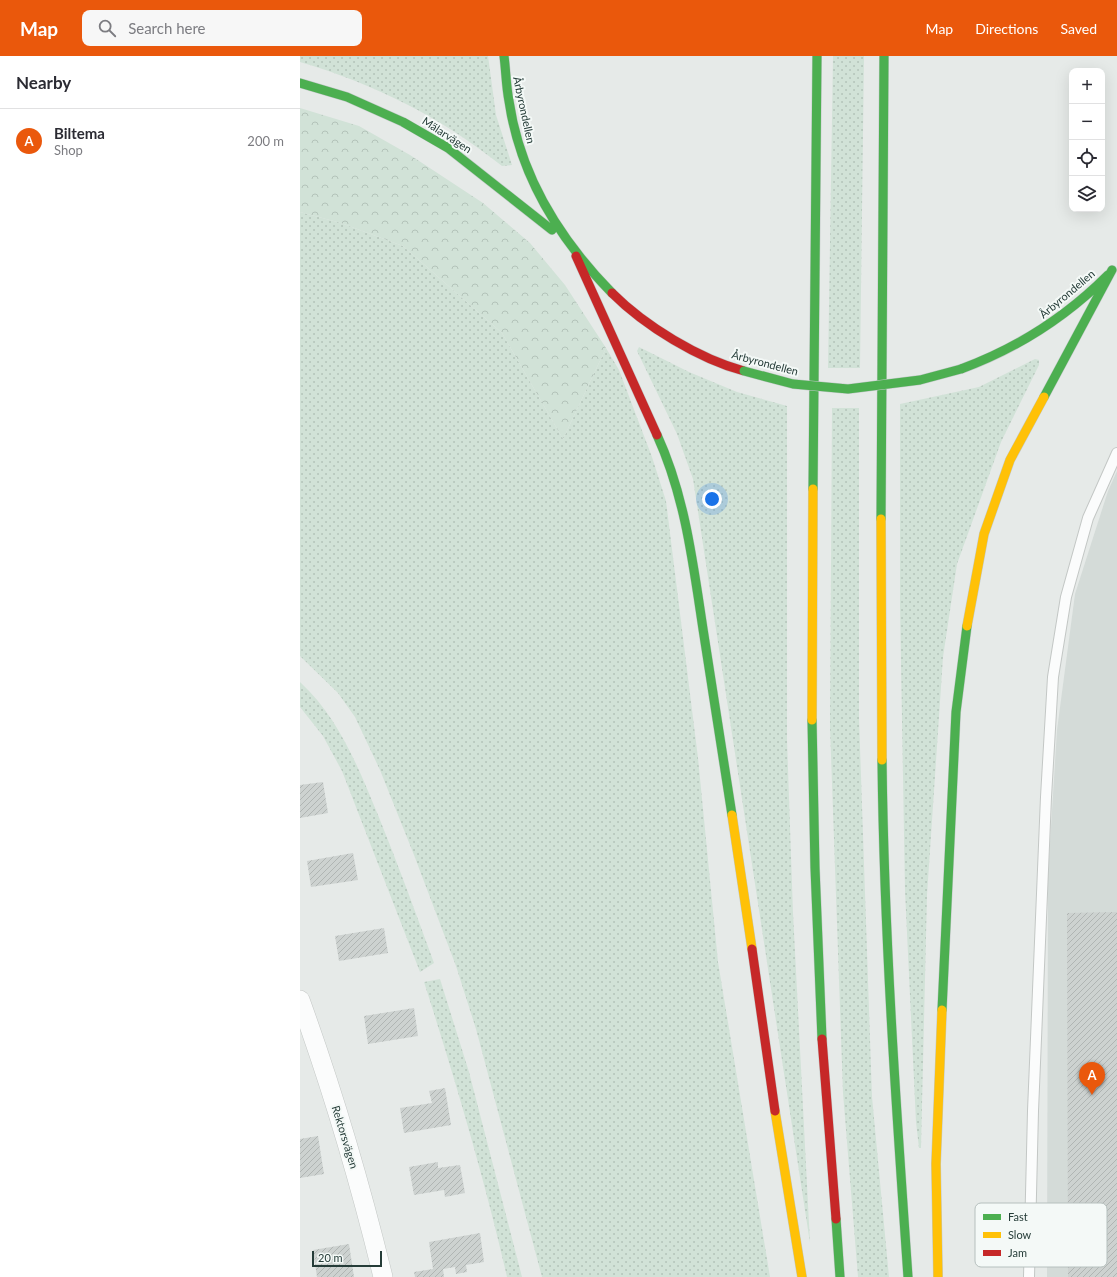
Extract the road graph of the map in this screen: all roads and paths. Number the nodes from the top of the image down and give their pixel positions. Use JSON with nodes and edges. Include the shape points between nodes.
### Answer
{"nodes":[{"id":1,"x":504,"y":56,"type":"edge"},
{"id":2,"x":817,"y":56,"type":"edge"},
{"id":3,"x":884,"y":56,"type":"edge"},
{"id":4,"x":300,"y":83,"type":"edge"},
{"id":5,"x":563,"y":239,"type":"junction"},
{"id":6,"x":576,"y":256,"type":"junction"},
{"id":7,"x":1114,"y":268,"type":"edge"},
{"id":8,"x":1117,"y":453,"type":"edge"},
{"id":9,"x":300,"y":1000,"type":"edge"},
{"id":10,"x":1031,"y":1203,"type":"edge"},
{"id":11,"x":1029,"y":1267,"type":"edge"},
{"id":12,"x":383,"y":1277,"type":"edge"},
{"id":13,"x":802,"y":1277,"type":"edge"},
{"id":14,"x":840,"y":1277,"type":"edge"},
{"id":15,"x":908,"y":1277,"type":"edge"},
{"id":16,"x":938,"y":1277,"type":"edge"},
{"id":17,"x":1029,"y":1277,"type":"edge"}],
"edges":[{"from":1,"to":5,"type":"main road","name":"Årbyrondellen","via":[[505,84],[518,144],[541,202]]},
{"from":2,"to":14,"type":"main road","via":[[811,655],[815,868],[822,1038]]},
{"from":3,"to":15,"type":"main road","via":[[881,583],[883,838]]},
{"from":4,"to":5,"type":"main road","name":"Mälarvägen","via":[[347,98],[396,119],[448,148]]},
{"from":5,"to":6,"type":"main road","name":"Årbyrondellen"},
{"from":6,"to":7,"type":"main road","name":"Årbyrondellen","bridge":true,"via":[[630,310],[671,340],[732,368],[793,384],[848,389],[920,380],[990,360],[1055,322],[1098,286]]},
{"from":6,"to":13,"type":"main road","via":[[666,455],[683,510],[695,574],[773,1101]]},
{"from":7,"to":16,"type":"main road","via":[[1010,460],[984,534],[967,624],[956,712],[945,919],[936,1164]]},
{"from":8,"to":10,"type":"lane","via":[[1088,518],[1066,597],[1053,677],[1035,1056]]},
{"from":9,"to":12,"type":"street","name":"Rektorsvägen","via":[[343,1128]]},
{"from":11,"to":17,"type":"lane"}]}
